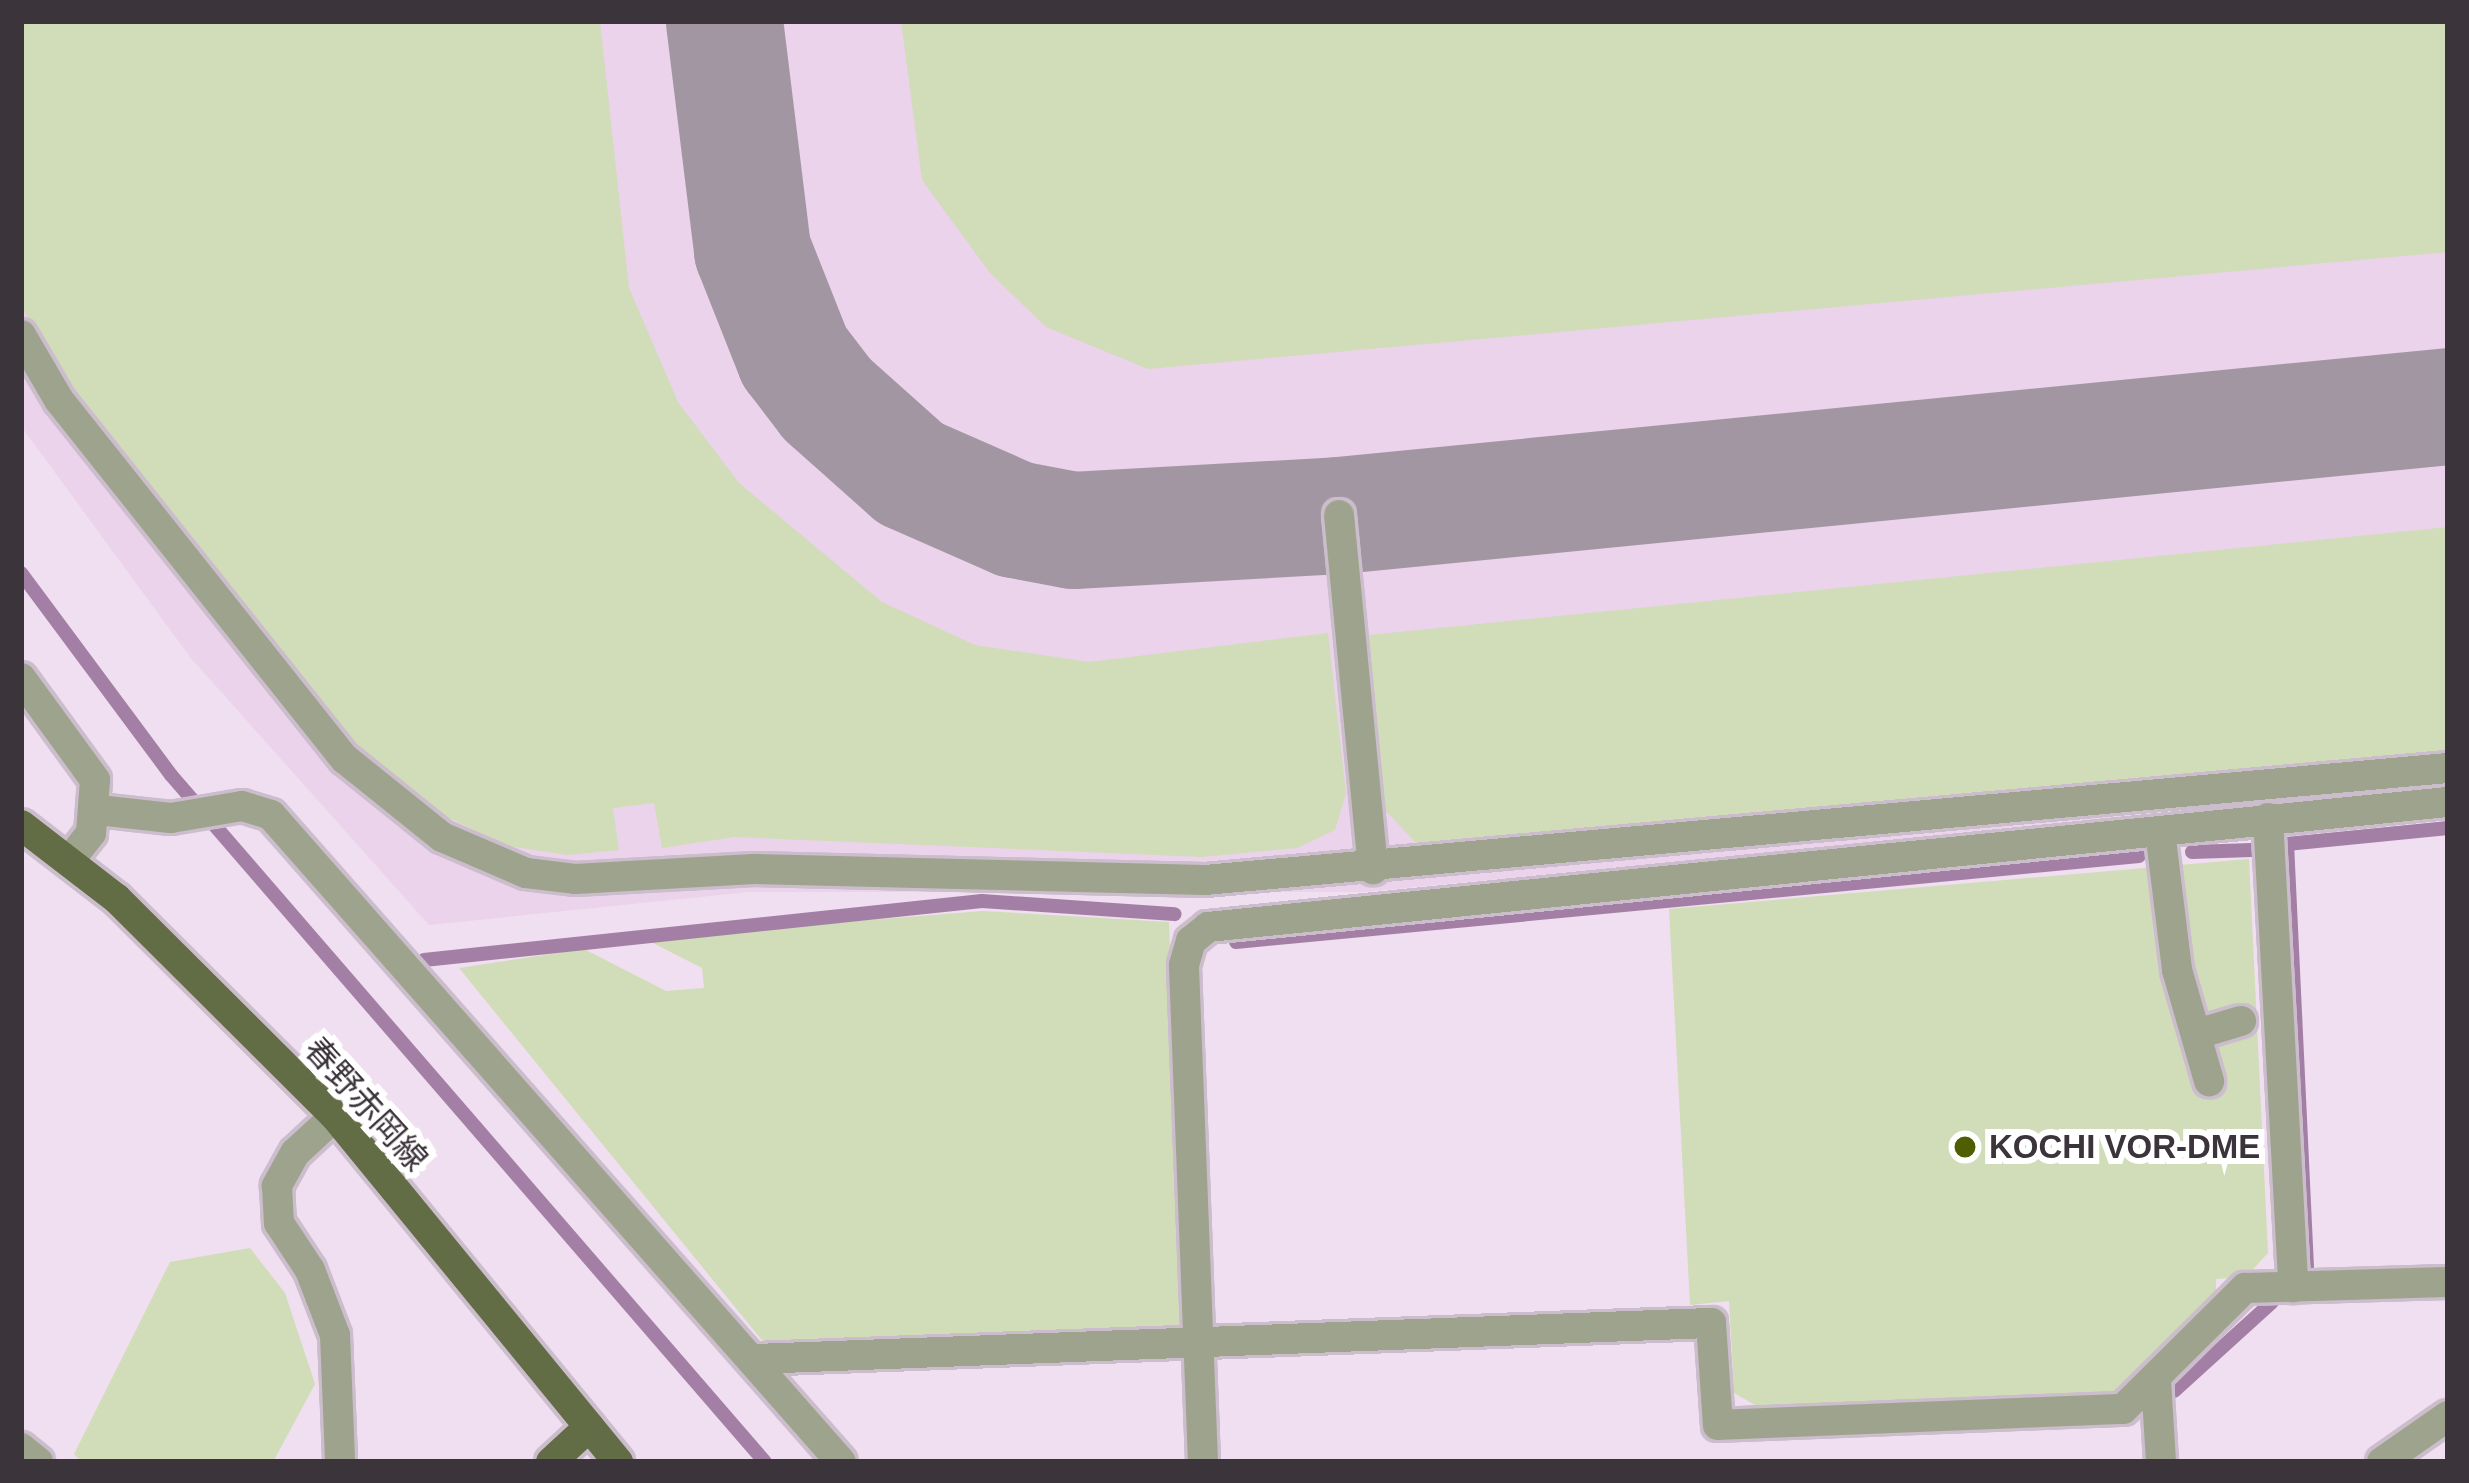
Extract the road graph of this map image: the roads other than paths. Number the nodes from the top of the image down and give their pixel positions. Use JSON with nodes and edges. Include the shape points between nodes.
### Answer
{"nodes":[{"id":1,"x":21,"y":335,"type":"edge"},
{"id":2,"x":1339,"y":514,"type":"dead end"},
{"id":3,"x":21,"y":679,"type":"edge"},
{"id":4,"x":2448,"y":768,"type":"edge"},
{"id":5,"x":2448,"y":802,"type":"edge"},
{"id":6,"x":98,"y":810,"type":"junction"},
{"id":7,"x":2268,"y":818,"type":"junction"},
{"id":8,"x":21,"y":825,"type":"edge"},
{"id":9,"x":2160,"y":832,"type":"junction"},
{"id":10,"x":69,"y":861,"type":"junction"},
{"id":11,"x":1373,"y":869,"type":"junction"},
{"id":12,"x":2241,"y":1021,"type":"dead end"},
{"id":13,"x":2197,"y":1034,"type":"junction"},
{"id":14,"x":2210,"y":1081,"type":"dead end"},
{"id":15,"x":335,"y":1116,"type":"junction"},
{"id":16,"x":2448,"y":1282,"type":"edge"},
{"id":17,"x":2293,"y":1287,"type":"junction"},
{"id":18,"x":1199,"y":1339,"type":"junction"},
{"id":19,"x":755,"y":1359,"type":"junction"},
{"id":20,"x":2156,"y":1380,"type":"junction"},
{"id":21,"x":2448,"y":1416,"type":"edge"},
{"id":22,"x":589,"y":1426,"type":"junction"},
{"id":23,"x":21,"y":1448,"type":"edge"},
{"id":24,"x":38,"y":1462,"type":"edge"},
{"id":25,"x":340,"y":1462,"type":"edge"},
{"id":26,"x":551,"y":1462,"type":"edge"},
{"id":27,"x":617,"y":1462,"type":"edge"},
{"id":28,"x":841,"y":1462,"type":"edge"},
{"id":29,"x":1203,"y":1462,"type":"edge"},
{"id":30,"x":2161,"y":1462,"type":"edge"},
{"id":31,"x":2382,"y":1462,"type":"edge"}],
"edges":[{"from":1,"to":11,"type":"street","via":[[59,400],[345,759],[409,816],[485,858],[575,879],[754,869],[1205,880]]},
{"from":2,"to":11,"type":"street"},
{"from":3,"to":6,"type":"street","via":[[95,780]]},
{"from":4,"to":11,"type":"street"},
{"from":5,"to":7,"type":"street"},
{"from":6,"to":10,"type":"street"},
{"from":6,"to":19,"type":"street","via":[[171,818],[242,806],[271,815]]},
{"from":7,"to":9,"type":"street"},
{"from":7,"to":17,"type":"street"},
{"from":8,"to":10,"type":"main road","name":"春野赤岡線"},
{"from":9,"to":13,"type":"street","via":[[2177,970]]},
{"from":9,"to":18,"type":"street","via":[[1208,927],[1184,964]]},
{"from":10,"to":15,"type":"main road","name":"春野赤岡線"},
{"from":12,"to":13,"type":"street"},
{"from":13,"to":14,"type":"street"},
{"from":15,"to":22,"type":"main road","name":"春野赤岡線"},
{"from":15,"to":25,"type":"street","via":[[295,1153],[277,1186],[279,1223],[310,1270],[335,1335]]},
{"from":16,"to":17,"type":"street"},
{"from":17,"to":20,"type":"street","via":[[2245,1288]]},
{"from":18,"to":19,"type":"street"},
{"from":18,"to":20,"type":"street","via":[[1711,1323],[1718,1425],[2123,1409]]},
{"from":18,"to":29,"type":"street"},
{"from":19,"to":28,"type":"street"},
{"from":20,"to":30,"type":"street"},
{"from":21,"to":31,"type":"street"},
{"from":22,"to":26,"type":"main road"},
{"from":22,"to":27,"type":"main road","name":"春野赤岡線"},
{"from":23,"to":24,"type":"street"}]}
